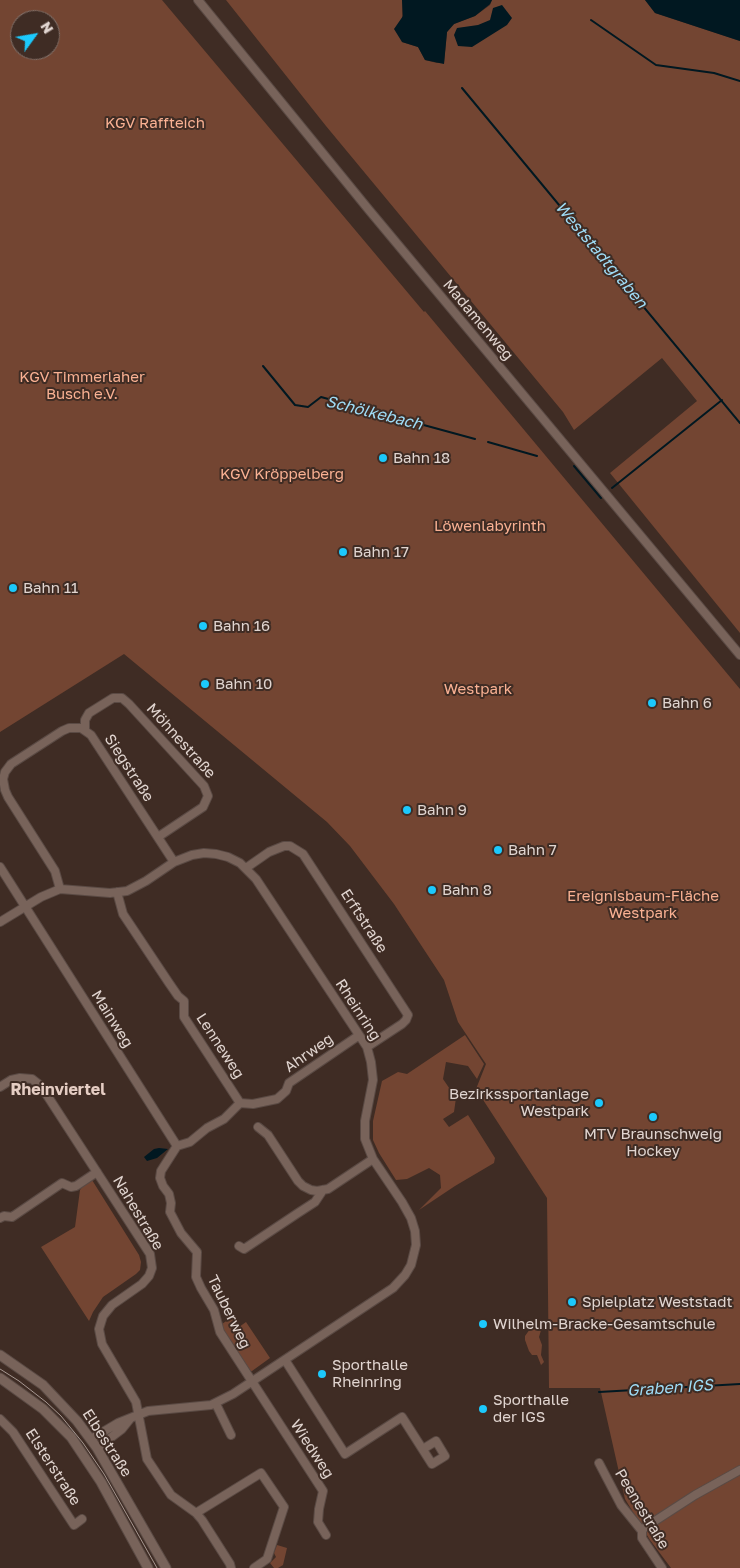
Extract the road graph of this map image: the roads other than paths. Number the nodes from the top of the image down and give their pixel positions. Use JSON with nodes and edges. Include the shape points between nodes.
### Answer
{"nodes":[{"id":1,"x":198,"y":0,"type":"edge"},
{"id":2,"x":740,"y":655,"type":"edge"},
{"id":3,"x":85,"y":729,"type":"junction"},
{"id":4,"x":158,"y":837,"type":"junction"},
{"id":5,"x":174,"y":862,"type":"junction"},
{"id":6,"x":0,"y":867,"type":"edge"},
{"id":7,"x":246,"y":868,"type":"junction"},
{"id":8,"x":60,"y":889,"type":"junction"},
{"id":9,"x":116,"y":892,"type":"junction"},
{"id":10,"x":24,"y":907,"type":"junction"},
{"id":11,"x":0,"y":922,"type":"edge"},
{"id":12,"x":358,"y":1036,"type":"junction"},
{"id":13,"x":367,"y":1047,"type":"junction"},
{"id":14,"x":0,"y":1087,"type":"edge"},
{"id":15,"x":240,"y":1102,"type":"junction"},
{"id":16,"x":258,"y":1127,"type":"dead end"},
{"id":17,"x":177,"y":1146,"type":"junction"},
{"id":18,"x":373,"y":1159,"type":"junction"},
{"id":19,"x":97,"y":1172,"type":"junction"},
{"id":20,"x":323,"y":1190,"type":"junction"},
{"id":21,"x":0,"y":1218,"type":"edge"},
{"id":22,"x":239,"y":1246,"type":"dead end"},
{"id":23,"x":0,"y":1355,"type":"edge"},
{"id":24,"x":285,"y":1360,"type":"junction"},
{"id":25,"x":0,"y":1378,"type":"edge"},
{"id":26,"x":252,"y":1382,"type":"junction"},
{"id":27,"x":216,"y":1404,"type":"junction"},
{"id":28,"x":139,"y":1414,"type":"junction"},
{"id":29,"x":0,"y":1419,"type":"edge"},
{"id":30,"x":130,"y":1419,"type":"junction"},
{"id":31,"x":230,"y":1435,"type":"dead end"},
{"id":32,"x":91,"y":1439,"type":"junction"},
{"id":33,"x":96,"y":1448,"type":"junction"},
{"id":34,"x":423,"y":1449,"type":"dead end"},
{"id":35,"x":599,"y":1463,"type":"dead end"},
{"id":36,"x":740,"y":1470,"type":"edge"},
{"id":37,"x":196,"y":1513,"type":"junction"},
{"id":38,"x":82,"y":1519,"type":"dead end"},
{"id":39,"x":642,"y":1531,"type":"junction"},
{"id":40,"x":326,"y":1535,"type":"dead end"},
{"id":41,"x":148,"y":1568,"type":"edge"},
{"id":42,"x":166,"y":1568,"type":"edge"},
{"id":43,"x":231,"y":1568,"type":"edge"},
{"id":44,"x":254,"y":1568,"type":"edge"},
{"id":45,"x":662,"y":1568,"type":"edge"}],
"edges":[{"from":1,"to":2,"type":"street","name":"Madamenweg"},
{"from":3,"to":4,"type":"street","name":"Siegstraße"},
{"from":3,"to":4,"type":"street","name":"Möhnestraße","via":[[89,713],[113,698],[122,698],[204,786],[208,796],[203,807]]},
{"from":3,"to":8,"type":"street","name":"Siegstraße","via":[[77,727],[62,731],[11,764],[5,772],[8,797],[55,871]]},
{"from":4,"to":5,"type":"street","name":"Siegstraße"},
{"from":5,"to":7,"type":"street","name":"Rheinring","via":[[210,853],[228,857]]},
{"from":5,"to":9,"type":"street","name":"Rheinring","via":[[136,887]]},
{"from":6,"to":10,"type":"street","name":"Mainweg"},
{"from":7,"to":12,"type":"street","name":"Rheinring"},
{"from":7,"to":13,"type":"street","name":"Erftstraße","via":[[284,846],[303,854],[408,1015],[402,1024]]},
{"from":8,"to":9,"type":"street","name":"Rheinring"},
{"from":8,"to":10,"type":"street","name":"Rheinring"},
{"from":9,"to":15,"type":"street","name":"Lenneweg","via":[[124,914],[184,1001],[184,1017]]},
{"from":10,"to":11,"type":"street","name":"Rheinring"},
{"from":10,"to":17,"type":"street","name":"Mainweg"},
{"from":12,"to":13,"type":"street","name":"Rheinring"},
{"from":12,"to":15,"type":"street","name":"Ahrweg","via":[[289,1083],[277,1099],[253,1104]]},
{"from":13,"to":18,"type":"street","name":"Rheinring","via":[[373,1080],[365,1129]]},
{"from":14,"to":19,"type":"street","name":"Nahestraße","via":[[20,1078],[38,1083]]},
{"from":15,"to":17,"type":"street","via":[[224,1119],[190,1142]]},
{"from":16,"to":20,"type":"street","via":[[268,1135],[298,1181],[311,1190]]},
{"from":17,"to":26,"type":"street","name":"Tauberweg","via":[[160,1178],[169,1194],[170,1212],[181,1234],[197,1252],[196,1277],[214,1310],[220,1332]]},
{"from":18,"to":20,"type":"street"},
{"from":18,"to":24,"type":"street","name":"Rheinring","via":[[413,1224],[416,1245],[411,1265],[393,1288]]},
{"from":19,"to":21,"type":"street","via":[[74,1186],[62,1183],[12,1217]]},
{"from":19,"to":28,"type":"street","name":"Nahestraße","via":[[152,1259],[149,1276],[107,1310],[99,1329],[105,1352],[136,1402]]},
{"from":20,"to":22,"type":"street","via":[[315,1202],[298,1214],[244,1249]]},
{"from":23,"to":32,"type":"street","name":"Elbestraße","via":[[53,1394]]},
{"from":24,"to":26,"type":"street","name":"Rheinring"},
{"from":24,"to":34,"type":"street","via":[[345,1454],[402,1417]]},
{"from":25,"to":41,"type":"street","name":"Elbestraße","via":[[36,1403],[71,1437],[101,1482]]},
{"from":26,"to":27,"type":"street","name":"Rheinring"},
{"from":26,"to":40,"type":"street","name":"Wiedweg","via":[[323,1491],[318,1522]]},
{"from":27,"to":28,"type":"street","name":"Rheinring","via":[[158,1409]]},
{"from":27,"to":31,"type":"street"},
{"from":28,"to":30,"type":"street","name":"Rheinring"},
{"from":28,"to":37,"type":"street","name":"Nahestraße","via":[[146,1459],[171,1496]]},
{"from":29,"to":38,"type":"street","name":"Elsterstraße","via":[[13,1432],[74,1524]]},
{"from":30,"to":32,"type":"street","name":"Rheinring"},
{"from":30,"to":33,"type":"street","name":"Rheinring","via":[[122,1430]]},
{"from":32,"to":33,"type":"street","name":"Elbestraße"},
{"from":33,"to":42,"type":"street","name":"Elbestraße"},
{"from":35,"to":39,"type":"street","name":"Peenestraße","via":[[621,1505]]},
{"from":36,"to":39,"type":"street","via":[[695,1495]]},
{"from":37,"to":43,"type":"street"},
{"from":37,"to":44,"type":"street","via":[[261,1473],[284,1507],[267,1559]]},
{"from":39,"to":45,"type":"street","name":"Peenestraße","via":[[642,1538]]}]}
